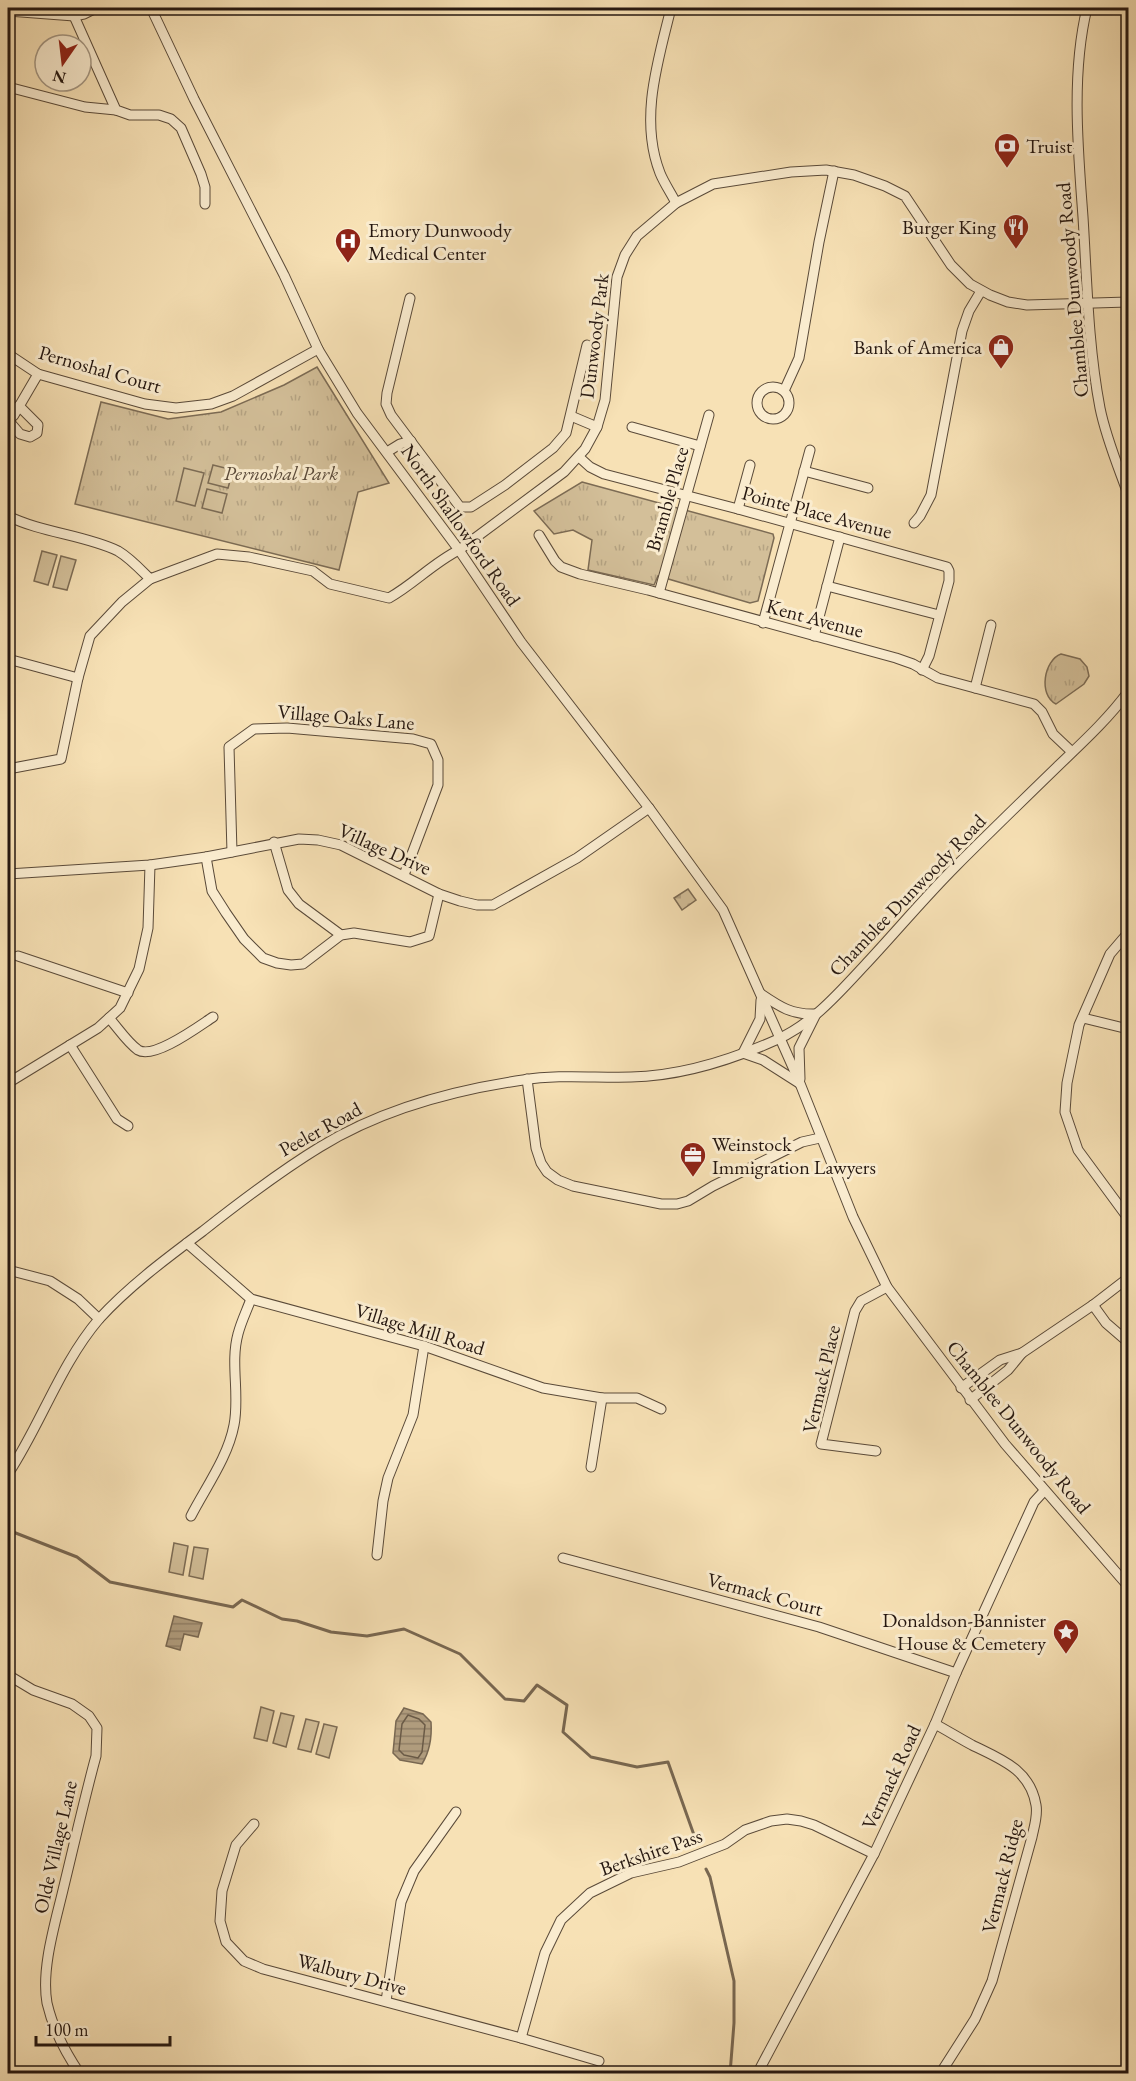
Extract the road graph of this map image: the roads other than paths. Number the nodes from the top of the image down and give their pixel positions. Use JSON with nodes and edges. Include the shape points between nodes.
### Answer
{"nodes":[{"id":1,"x":96,"y":8,"type":"edge"},
{"id":2,"x":151,"y":8,"type":"edge"},
{"id":3,"x":671,"y":8,"type":"edge"},
{"id":4,"x":1087,"y":8,"type":"edge"},
{"id":5,"x":8,"y":11,"type":"edge"},
{"id":6,"x":74,"y":16,"type":"junction"},
{"id":7,"x":8,"y":87,"type":"edge"},
{"id":8,"x":116,"y":110,"type":"junction"},
{"id":9,"x":834,"y":171,"type":"junction"},
{"id":10,"x":676,"y":202,"type":"junction"},
{"id":11,"x":205,"y":204,"type":"dead end"},
{"id":12,"x":981,"y":291,"type":"junction"},
{"id":13,"x":410,"y":298,"type":"dead end"},
{"id":14,"x":1089,"y":302,"type":"junction"},
{"id":15,"x":1128,"y":302,"type":"edge"},
{"id":16,"x":587,"y":345,"type":"dead end"},
{"id":17,"x":318,"y":349,"type":"junction"},
{"id":18,"x":8,"y":354,"type":"edge"},
{"id":19,"x":38,"y":374,"type":"junction"},
{"id":20,"x":784,"y":391,"type":"dead end"},
{"id":21,"x":19,"y":406,"type":"junction"},
{"id":22,"x":709,"y":415,"type":"dead end"},
{"id":23,"x":571,"y":416,"type":"junction"},
{"id":24,"x":8,"y":420,"type":"edge"},
{"id":25,"x":597,"y":427,"type":"junction"},
{"id":26,"x":632,"y":427,"type":"dead end"},
{"id":27,"x":411,"y":441,"type":"junction"},
{"id":28,"x":700,"y":446,"type":"junction"},
{"id":29,"x":810,"y":450,"type":"dead end"},
{"id":30,"x":387,"y":452,"type":"junction"},
{"id":31,"x":579,"y":457,"type":"junction"},
{"id":32,"x":750,"y":465,"type":"dead end"},
{"id":33,"x":804,"y":471,"type":"junction"},
{"id":34,"x":868,"y":488,"type":"dead end"},
{"id":35,"x":1128,"y":494,"type":"edge"},
{"id":36,"x":686,"y":496,"type":"junction"},
{"id":37,"x":738,"y":509,"type":"junction"},
{"id":38,"x":8,"y":516,"type":"edge"},
{"id":39,"x":914,"y":523,"type":"dead end"},
{"id":40,"x":790,"y":525,"type":"junction"},
{"id":41,"x":539,"y":535,"type":"dead end"},
{"id":42,"x":840,"y":537,"type":"junction"},
{"id":43,"x":459,"y":550,"type":"junction"},
{"id":44,"x":150,"y":579,"type":"junction"},
{"id":45,"x":827,"y":586,"type":"junction"},
{"id":46,"x":659,"y":593,"type":"junction"},
{"id":47,"x":939,"y":615,"type":"junction"},
{"id":48,"x":763,"y":623,"type":"junction"},
{"id":49,"x":991,"y":625,"type":"dead end"},
{"id":50,"x":814,"y":636,"type":"junction"},
{"id":51,"x":8,"y":659,"type":"edge"},
{"id":52,"x":922,"y":670,"type":"junction"},
{"id":53,"x":78,"y":678,"type":"junction"},
{"id":54,"x":975,"y":688,"type":"junction"},
{"id":55,"x":1128,"y":692,"type":"edge"},
{"id":56,"x":1072,"y":752,"type":"junction"},
{"id":57,"x":8,"y":769,"type":"edge"},
{"id":58,"x":649,"y":808,"type":"junction"},
{"id":59,"x":274,"y":842,"type":"junction"},
{"id":60,"x":232,"y":852,"type":"junction"},
{"id":61,"x":206,"y":857,"type":"junction"},
{"id":62,"x":150,"y":865,"type":"junction"},
{"id":63,"x":8,"y":874,"type":"edge"},
{"id":64,"x":405,"y":875,"type":"junction"},
{"id":65,"x":439,"y":894,"type":"junction"},
{"id":66,"x":1128,"y":933,"type":"edge"},
{"id":67,"x":341,"y":936,"type":"junction"},
{"id":68,"x":18,"y":956,"type":"dead end"},
{"id":69,"x":128,"y":993,"type":"junction"},
{"id":70,"x":761,"y":994,"type":"junction"},
{"id":71,"x":816,"y":1014,"type":"junction"},
{"id":72,"x":213,"y":1017,"type":"dead end"},
{"id":73,"x":109,"y":1018,"type":"junction"},
{"id":74,"x":1083,"y":1018,"type":"junction"},
{"id":75,"x":1128,"y":1029,"type":"edge"},
{"id":76,"x":780,"y":1038,"type":"junction"},
{"id":77,"x":70,"y":1045,"type":"junction"},
{"id":78,"x":743,"y":1053,"type":"junction"},
{"id":79,"x":527,"y":1079,"type":"junction"},
{"id":80,"x":8,"y":1083,"type":"edge"},
{"id":81,"x":800,"y":1084,"type":"junction"},
{"id":82,"x":128,"y":1126,"type":"dead end"},
{"id":83,"x":820,"y":1138,"type":"junction"},
{"id":84,"x":1128,"y":1218,"type":"edge"},
{"id":85,"x":187,"y":1243,"type":"junction"},
{"id":86,"x":8,"y":1270,"type":"edge"},
{"id":87,"x":1128,"y":1278,"type":"edge"},
{"id":88,"x":887,"y":1287,"type":"junction"},
{"id":89,"x":251,"y":1299,"type":"junction"},
{"id":90,"x":1093,"y":1305,"type":"junction"},
{"id":91,"x":99,"y":1319,"type":"junction"},
{"id":92,"x":1128,"y":1342,"type":"edge"},
{"id":93,"x":424,"y":1346,"type":"junction"},
{"id":94,"x":1022,"y":1353,"type":"junction"},
{"id":95,"x":962,"y":1388,"type":"junction"},
{"id":96,"x":602,"y":1398,"type":"junction"},
{"id":97,"x":970,"y":1400,"type":"junction"},
{"id":98,"x":661,"y":1409,"type":"dead end"},
{"id":99,"x":876,"y":1451,"type":"dead end"},
{"id":100,"x":591,"y":1467,"type":"dead end"},
{"id":101,"x":8,"y":1474,"type":"edge"},
{"id":102,"x":1044,"y":1491,"type":"junction"},
{"id":103,"x":191,"y":1516,"type":"dead end"},
{"id":104,"x":377,"y":1555,"type":"dead end"},
{"id":105,"x":563,"y":1558,"type":"dead end"},
{"id":106,"x":1128,"y":1586,"type":"edge"},
{"id":107,"x":956,"y":1673,"type":"junction"},
{"id":108,"x":8,"y":1675,"type":"edge"},
{"id":109,"x":935,"y":1724,"type":"junction"},
{"id":110,"x":456,"y":1812,"type":"dead end"},
{"id":111,"x":254,"y":1824,"type":"dead end"},
{"id":112,"x":874,"y":1854,"type":"junction"},
{"id":113,"x":386,"y":2001,"type":"junction"},
{"id":114,"x":521,"y":2038,"type":"junction"},
{"id":115,"x":599,"y":2061,"type":"dead end"},
{"id":116,"x":80,"y":2073,"type":"edge"},
{"id":117,"x":757,"y":2073,"type":"edge"},
{"id":118,"x":940,"y":2073,"type":"edge"}],
"edges":[{"from":1,"to":6,"type":"street"},
{"from":2,"to":17,"type":"street","name":"North Shallowford Road"},
{"from":3,"to":10,"type":"street","via":[[655,73],[650,132],[660,173]]},
{"from":4,"to":14,"type":"street","name":"Chamblee Dunwoody Road","via":[[1080,36],[1078,87]]},
{"from":5,"to":6,"type":"street"},
{"from":6,"to":8,"type":"street"},
{"from":7,"to":8,"type":"street","via":[[85,107]]},
{"from":8,"to":11,"type":"street","via":[[130,115],[159,115],[181,128],[201,174]]},
{"from":9,"to":10,"type":"street","name":"Dunwoody Park","via":[[791,172],[713,184]]},
{"from":9,"to":12,"type":"street","name":"Dunwoody Park","via":[[905,196],[951,265]]},
{"from":9,"to":20,"type":"street","via":[[799,358]]},
{"from":10,"to":25,"type":"street","name":"Dunwoody Park","via":[[637,236],[617,277],[605,400]]},
{"from":12,"to":14,"type":"street","name":"Dunwoody Park","via":[[1017,304]]},
{"from":12,"to":39,"type":"street","via":[[964,325],[931,495]]},
{"from":13,"to":27,"type":"street","name":"Dunwoody Park","via":[[386,404]]},
{"from":14,"to":15,"type":"street","name":"Dunwoody Park"},
{"from":14,"to":35,"type":"street","name":"Chamblee Dunwoody Road","via":[[1101,409]]},
{"from":16,"to":23,"type":"street","name":"Dunwoody Park"},
{"from":17,"to":19,"type":"street","name":"Pernoshal Court","via":[[232,396],[211,404],[176,408],[146,404]]},
{"from":17,"to":30,"type":"street","name":"North Shallowford Road","via":[[357,413]]},
{"from":18,"to":19,"type":"street","name":"Pernoshal Court"},
{"from":19,"to":21,"type":"street"},
{"from":21,"to":24,"type":"street"},
{"from":21,"to":24,"type":"street","via":[[38,425],[37,433],[30,437],[20,434]]},
{"from":22,"to":28,"type":"street","name":"Bramble Place"},
{"from":23,"to":25,"type":"street","name":"Dunwoody Park"},
{"from":23,"to":27,"type":"street","name":"Dunwoody Park","via":[[566,434],[553,448],[471,507],[460,507]]},
{"from":25,"to":31,"type":"street","name":"Dunwoody Park"},
{"from":26,"to":28,"type":"street"},
{"from":27,"to":30,"type":"street"},
{"from":28,"to":36,"type":"street","name":"Bramble Place"},
{"from":29,"to":33,"type":"street"},
{"from":30,"to":43,"type":"street","name":"North Shallowford Road"},
{"from":31,"to":36,"type":"street","name":"Pointe Place Avenue","via":[[604,474]]},
{"from":31,"to":43,"type":"street","name":"Dunwoody Park"},
{"from":32,"to":37,"type":"street"},
{"from":33,"to":34,"type":"street"},
{"from":33,"to":40,"type":"street"},
{"from":36,"to":37,"type":"street","name":"Pointe Place Avenue"},
{"from":36,"to":46,"type":"street","name":"Bramble Place"},
{"from":37,"to":40,"type":"street","name":"Pointe Place Avenue"},
{"from":38,"to":44,"type":"street","via":[[118,551]]},
{"from":40,"to":42,"type":"street","name":"Pointe Place Avenue"},
{"from":40,"to":48,"type":"street"},
{"from":41,"to":46,"type":"street","name":"Kent Avenue","via":[[561,567]]},
{"from":42,"to":45,"type":"street"},
{"from":42,"to":47,"type":"street","name":"Pointe Place Avenue","via":[[947,567],[949,581]]},
{"from":43,"to":44,"type":"street","name":"Dunwoody Park","via":[[389,598],[330,584],[313,571],[249,556],[217,554]]},
{"from":43,"to":58,"type":"street","name":"North Shallowford Road","via":[[521,642]]},
{"from":44,"to":53,"type":"street","via":[[90,636]]},
{"from":45,"to":47,"type":"street"},
{"from":45,"to":50,"type":"street"},
{"from":46,"to":48,"type":"street","name":"Kent Avenue"},
{"from":47,"to":52,"type":"street","name":"Pointe Place Avenue"},
{"from":48,"to":50,"type":"street","name":"Kent Avenue"},
{"from":49,"to":54,"type":"street"},
{"from":50,"to":52,"type":"street","name":"Kent Avenue","via":[[896,658]]},
{"from":51,"to":53,"type":"street"},
{"from":52,"to":54,"type":"street","name":"Kent Avenue"},
{"from":53,"to":57,"type":"street","via":[[61,759]]},
{"from":54,"to":56,"type":"street","name":"Kent Avenue","via":[[1034,704],[1053,734]]},
{"from":55,"to":56,"type":"street","name":"Chamblee Dunwoody Road"},
{"from":56,"to":71,"type":"street","name":"Chamblee Dunwoody Road","via":[[954,867]]},
{"from":58,"to":65,"type":"street","name":"Village Drive","via":[[577,858],[494,905],[460,902]]},
{"from":58,"to":70,"type":"street","name":"North Shallowford Road","via":[[723,910]]},
{"from":59,"to":60,"type":"street","name":"Village Drive"},
{"from":59,"to":64,"type":"street","name":"Village Drive","via":[[299,838],[341,845]]},
{"from":59,"to":67,"type":"street","via":[[288,890],[299,904]]},
{"from":60,"to":61,"type":"street","name":"Village Drive"},
{"from":60,"to":64,"type":"street","name":"Village Oaks Lane","via":[[229,747],[254,729],[286,728],[413,739],[431,744],[438,760],[438,785]]},
{"from":61,"to":62,"type":"street","name":"Village Drive"},
{"from":61,"to":67,"type":"street","via":[[213,891],[244,939],[263,958],[303,964]]},
{"from":62,"to":63,"type":"street","name":"Village Drive"},
{"from":62,"to":69,"type":"street","via":[[148,928],[139,969]]},
{"from":64,"to":65,"type":"street","name":"Village Drive"},
{"from":65,"to":67,"type":"street","via":[[429,936],[411,942],[354,933]]},
{"from":66,"to":74,"type":"street","via":[[1110,954]]},
{"from":68,"to":69,"type":"street"},
{"from":69,"to":73,"type":"street"},
{"from":70,"to":71,"type":"street","via":[[790,1011]]},
{"from":70,"to":76,"type":"street","name":"North Shallowford Road"},
{"from":70,"to":78,"type":"street","via":[[760,1019]]},
{"from":71,"to":76,"type":"street","name":"Chamblee Dunwoody Road"},
{"from":71,"to":81,"type":"street","via":[[799,1048]]},
{"from":72,"to":73,"type":"street","via":[[149,1053],[139,1051]]},
{"from":73,"to":77,"type":"street"},
{"from":74,"to":75,"type":"street"},
{"from":74,"to":84,"type":"street","via":[[1072,1048],[1065,1112],[1078,1150]]},
{"from":76,"to":78,"type":"street","name":"Peeler Road"},
{"from":76,"to":81,"type":"street"},
{"from":77,"to":80,"type":"street"},
{"from":77,"to":82,"type":"street","via":[[117,1119]]},
{"from":78,"to":79,"type":"street","name":"Peeler Road","via":[[661,1075]]},
{"from":78,"to":81,"type":"street","via":[[763,1060]]},
{"from":79,"to":83,"type":"street","via":[[536,1148],[547,1172],[573,1186],[661,1204],[688,1201],[802,1142]]},
{"from":79,"to":85,"type":"street","name":"Peeler Road","via":[[459,1092],[391,1113],[342,1134],[274,1176]]},
{"from":81,"to":83,"type":"street"},
{"from":83,"to":88,"type":"street","name":"Chamblee Dunwoody Road"},
{"from":85,"to":89,"type":"street","name":"Village Mill Road"},
{"from":85,"to":91,"type":"street","name":"Peeler Road"},
{"from":86,"to":91,"type":"street","via":[[50,1281]]},
{"from":87,"to":90,"type":"street"},
{"from":88,"to":95,"type":"street","name":"Chamblee Dunwoody Road"},
{"from":88,"to":99,"type":"street","name":"Vermack Place","via":[[861,1301],[855,1311],[821,1444]]},
{"from":89,"to":93,"type":"street","name":"Village Mill Road"},
{"from":89,"to":103,"type":"street","via":[[238,1334],[237,1406],[228,1447]]},
{"from":90,"to":92,"type":"street"},
{"from":90,"to":94,"type":"street"},
{"from":91,"to":101,"type":"street","name":"Peeler Road","via":[[68,1364]]},
{"from":93,"to":96,"type":"street","name":"Village Mill Road","via":[[543,1388]]},
{"from":93,"to":104,"type":"street","via":[[413,1415],[388,1478]]},
{"from":94,"to":95,"type":"street","via":[[1000,1360]]},
{"from":94,"to":97,"type":"street","via":[[1008,1370]]},
{"from":95,"to":97,"type":"street","name":"Chamblee Dunwoody Road"},
{"from":96,"to":98,"type":"street","name":"Village Mill Road","via":[[637,1398]]},
{"from":96,"to":100,"type":"street"},
{"from":97,"to":102,"type":"street","name":"Chamblee Dunwoody Road"},
{"from":102,"to":106,"type":"street","name":"Chamblee Dunwoody Road"},
{"from":102,"to":107,"type":"street","name":"Vermack Road","via":[[1034,1502]]},
{"from":105,"to":107,"type":"street","name":"Vermack Court","via":[[819,1627]]},
{"from":107,"to":109,"type":"street","name":"Vermack Road"},
{"from":108,"to":116,"type":"street","name":"Olde Village Lane","via":[[33,1690],[72,1704],[98,1728],[96,1756],[52,1936],[46,1980],[55,2030]]},
{"from":109,"to":112,"type":"street","name":"Vermack Road"},
{"from":109,"to":118,"type":"street","name":"Vermack Ridge","via":[[1019,1772],[1036,1805],[1032,1838],[992,1981],[975,2019]]},
{"from":110,"to":113,"type":"street","via":[[414,1871],[401,1902]]},
{"from":111,"to":113,"type":"street","name":"Walbury Drive","via":[[236,1845],[222,1891],[219,1921],[226,1942],[244,1961],[263,1969]]},
{"from":112,"to":114,"type":"street","name":"Berkshire Pass","via":[[814,1825],[787,1819],[771,1821],[745,1830],[725,1844],[679,1862],[631,1873],[590,1893],[561,1920],[545,1953]]},
{"from":112,"to":117,"type":"street","name":"Vermack Road"},
{"from":113,"to":114,"type":"street","name":"Walbury Drive"},
{"from":114,"to":115,"type":"street","name":"Walbury Drive"}]}
